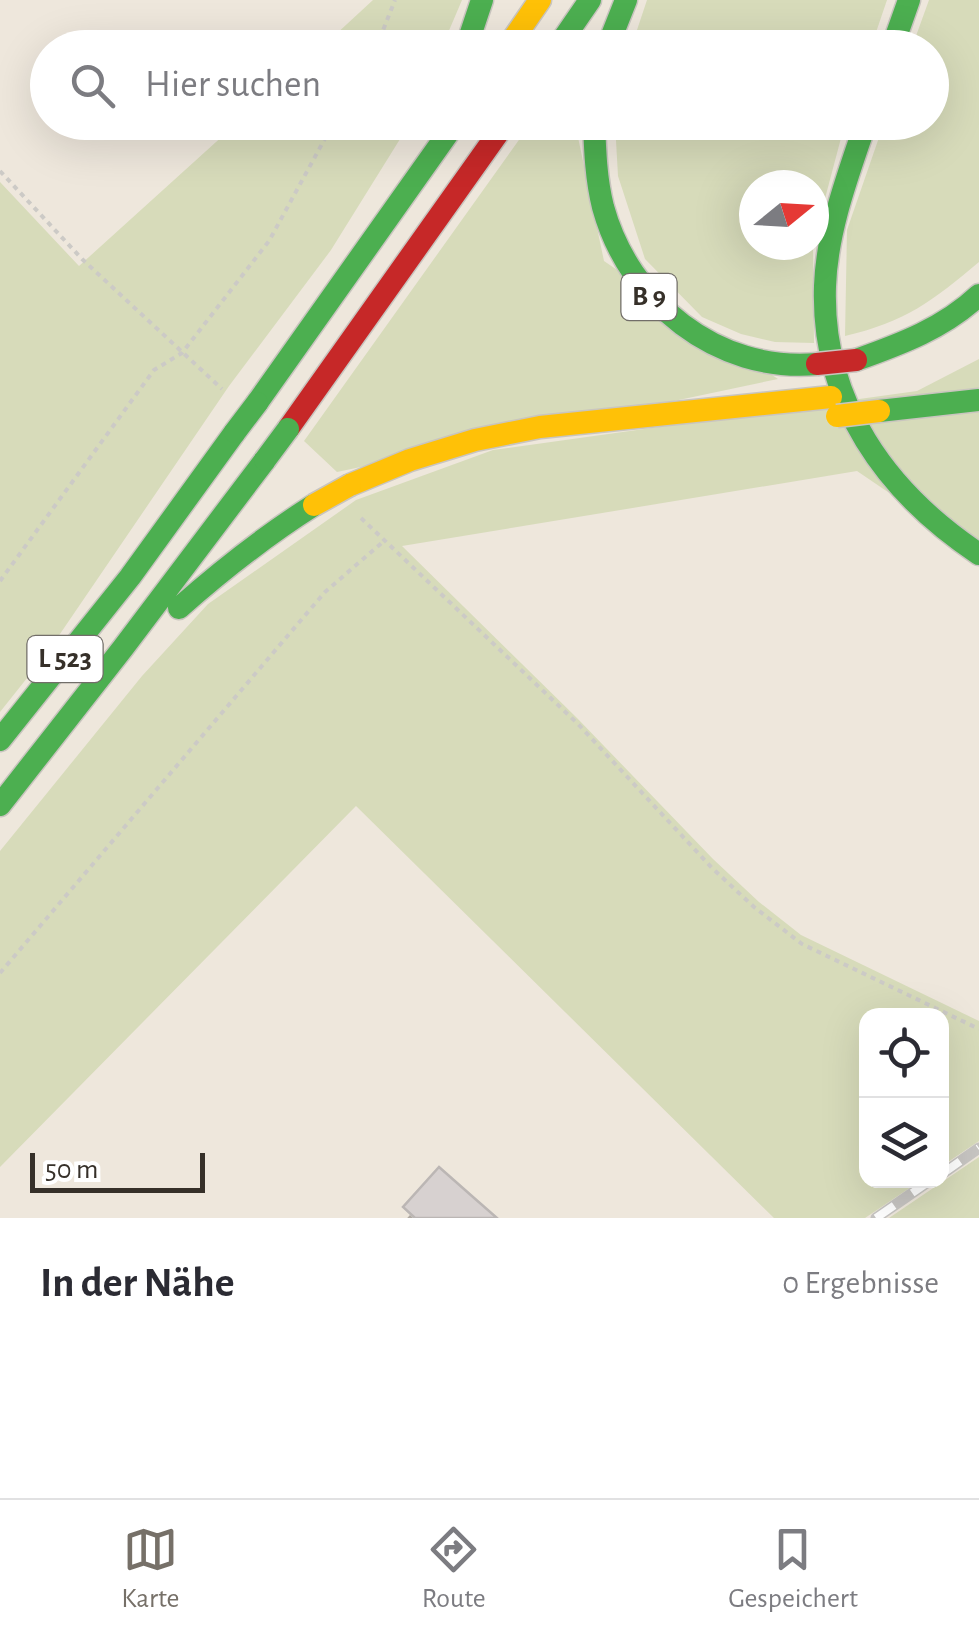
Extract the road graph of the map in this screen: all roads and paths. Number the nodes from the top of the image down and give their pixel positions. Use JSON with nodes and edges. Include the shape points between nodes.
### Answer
{"nodes":[{"id":1,"x":394,"y":0,"type":"edge"},
{"id":2,"x":482,"y":0,"type":"edge"},
{"id":3,"x":540,"y":0,"type":"edge"},
{"id":4,"x":590,"y":0,"type":"edge"},
{"id":5,"x":626,"y":0,"type":"edge"},
{"id":6,"x":909,"y":0,"type":"edge"},
{"id":7,"x":383,"y":30,"type":"edge"},
{"id":8,"x":472,"y":30,"type":"edge"},
{"id":9,"x":520,"y":30,"type":"edge"},
{"id":10,"x":569,"y":30,"type":"edge"},
{"id":11,"x":614,"y":30,"type":"edge"},
{"id":12,"x":898,"y":30,"type":"edge"},
{"id":13,"x":324,"y":140,"type":"edge"},
{"id":14,"x":420,"y":140,"type":"edge"},
{"id":15,"x":444,"y":140,"type":"edge"},
{"id":16,"x":493,"y":140,"type":"edge"},
{"id":17,"x":595,"y":140,"type":"edge"},
{"id":18,"x":860,"y":140,"type":"edge"},
{"id":19,"x":0,"y":172,"type":"edge"},
{"id":20,"x":381,"y":230,"type":"junction"},
{"id":21,"x":979,"y":295,"type":"edge"},
{"id":22,"x":182,"y":353,"type":"junction"},
{"id":23,"x":866,"y":390,"type":"dead end"},
{"id":24,"x":226,"y":393,"type":"dead end"},
{"id":25,"x":979,"y":400,"type":"edge"},
{"id":26,"x":834,"y":407,"type":"junction"},
{"id":27,"x":356,"y":513,"type":"dead end"},
{"id":28,"x":385,"y":540,"type":"junction"},
{"id":29,"x":979,"y":554,"type":"edge"},
{"id":30,"x":0,"y":581,"type":"edge"},
{"id":31,"x":124,"y":648,"type":"junction"},
{"id":32,"x":0,"y":740,"type":"edge"},
{"id":33,"x":0,"y":805,"type":"edge"},
{"id":34,"x":0,"y":973,"type":"edge"},
{"id":35,"x":979,"y":1028,"type":"edge"}],
"edges":[{"from":1,"to":7,"type":"path"},
{"from":2,"to":8,"type":"highway"},
{"from":3,"to":9,"type":"highway"},
{"from":4,"to":10,"type":"highway"},
{"from":5,"to":11,"type":"highway"},
{"from":6,"to":12,"type":"highway"},
{"from":13,"to":22,"type":"path","via":[[269,241]]},
{"from":14,"to":20,"type":"highway"},
{"from":15,"to":20,"type":"highway"},
{"from":16,"to":31,"type":"highway","bridge":true},
{"from":17,"to":21,"type":"highway","number":"B 9","bridge":true,"via":[[597,179],[624,263],[673,320],[743,357],[782,366],[856,360],[937,326]]},
{"from":18,"to":29,"type":"highway","via":[[827,261],[832,357],[869,451],[916,507]]},
{"from":19,"to":22,"type":"path"},
{"from":20,"to":32,"type":"highway","number":"L 523","bridge":true,"via":[[130,577]]},
{"from":22,"to":24,"type":"path"},
{"from":22,"to":30,"type":"path","via":[[154,370]]},
{"from":23,"to":26,"type":"highway"},
{"from":25,"to":26,"type":"highway","bridge":true,"via":[[879,411]]},
{"from":26,"to":31,"type":"highway","bridge":true,"via":[[753,404],[540,426],[410,460],[350,485],[271,532]]},
{"from":27,"to":28,"type":"path"},
{"from":28,"to":34,"type":"path","via":[[326,592]]},
{"from":28,"to":35,"type":"path","via":[[578,724],[754,907],[802,944]]},
{"from":31,"to":33,"type":"highway"}]}
